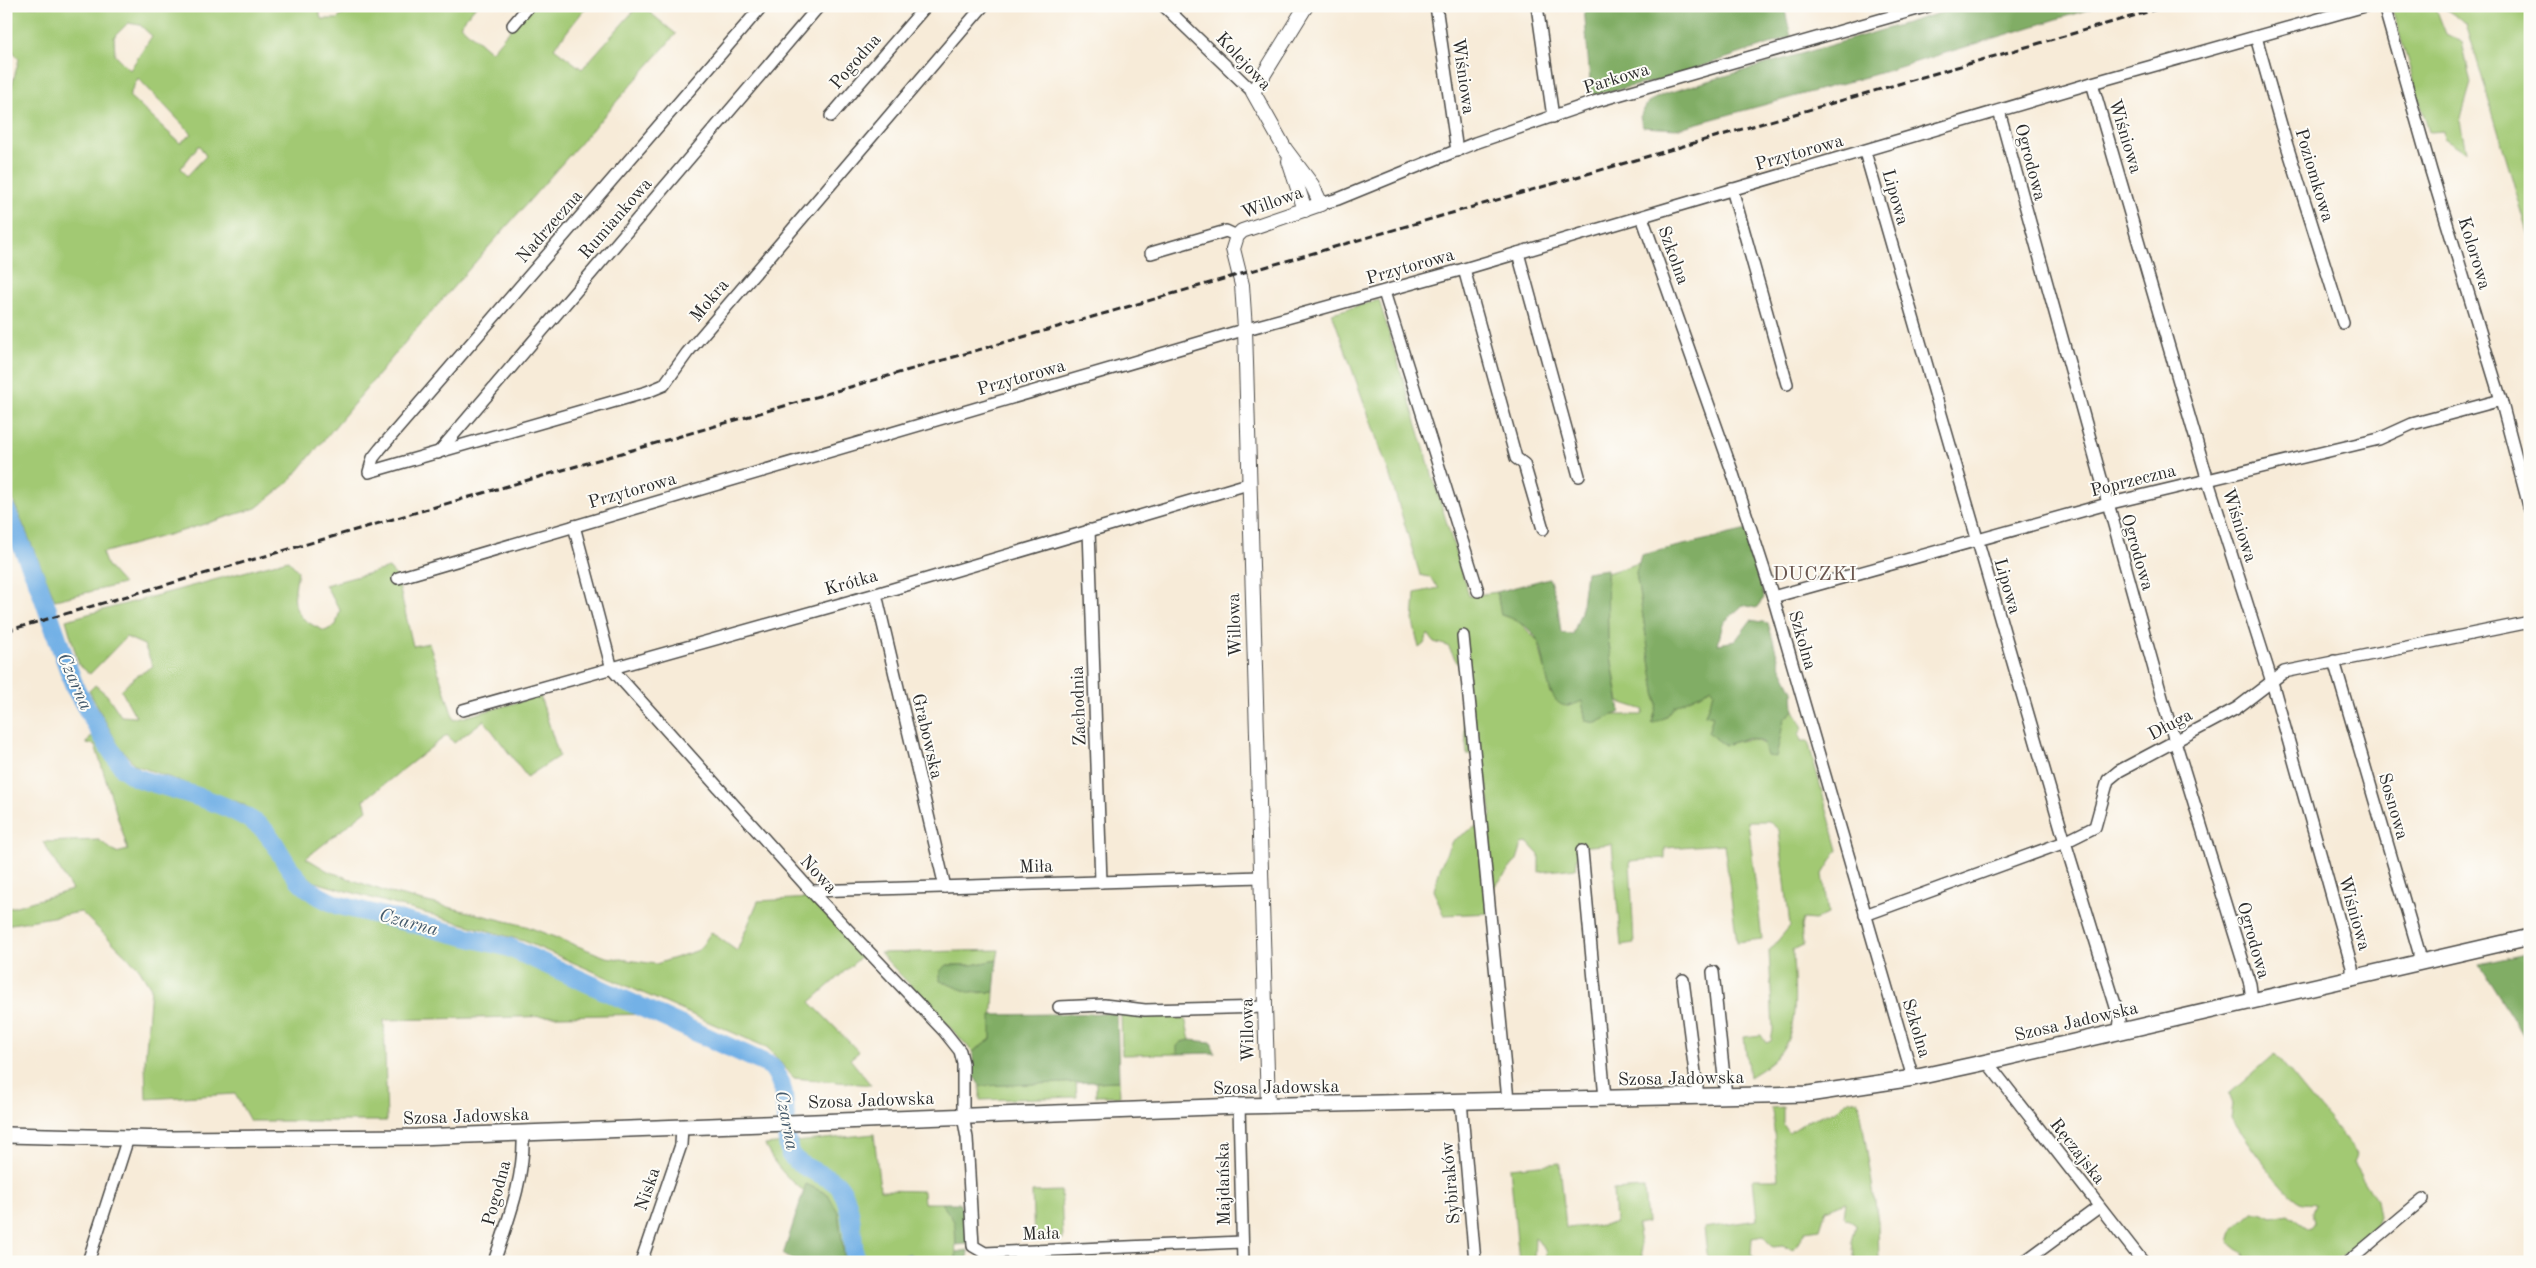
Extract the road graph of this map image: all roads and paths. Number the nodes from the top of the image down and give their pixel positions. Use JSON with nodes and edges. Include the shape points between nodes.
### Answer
{"nodes":[{"id":1,"x":528,"y":6,"type":"edge"},
{"id":2,"x":762,"y":6,"type":"edge"},
{"id":3,"x":819,"y":6,"type":"edge"},
{"id":4,"x":926,"y":6,"type":"edge"},
{"id":5,"x":983,"y":6,"type":"edge"},
{"id":6,"x":1164,"y":6,"type":"edge"},
{"id":7,"x":1306,"y":6,"type":"edge"},
{"id":8,"x":1436,"y":6,"type":"edge"},
{"id":9,"x":1537,"y":6,"type":"edge"},
{"id":10,"x":1928,"y":6,"type":"edge"},
{"id":11,"x":2365,"y":6,"type":"edge"},
{"id":12,"x":2384,"y":6,"type":"edge"},
{"id":13,"x":513,"y":25,"type":"dead end"},
{"id":14,"x":2256,"y":37,"type":"junction"},
{"id":15,"x":2092,"y":83,"type":"junction"},
{"id":16,"x":1253,"y":92,"type":"junction"},
{"id":17,"x":1999,"y":110,"type":"junction"},
{"id":18,"x":831,"y":116,"type":"dead end"},
{"id":19,"x":1553,"y":117,"type":"junction"},
{"id":20,"x":1286,"y":149,"type":"junction"},
{"id":21,"x":1457,"y":150,"type":"junction"},
{"id":22,"x":1865,"y":152,"type":"junction"},
{"id":23,"x":1732,"y":189,"type":"junction"},
{"id":24,"x":1321,"y":204,"type":"junction"},
{"id":25,"x":1305,"y":210,"type":"junction"},
{"id":26,"x":1642,"y":217,"type":"junction"},
{"id":27,"x":1237,"y":236,"type":"junction"},
{"id":28,"x":1151,"y":253,"type":"dead end"},
{"id":29,"x":1518,"y":253,"type":"junction"},
{"id":30,"x":1464,"y":269,"type":"junction"},
{"id":31,"x":1384,"y":292,"type":"junction"},
{"id":32,"x":2343,"y":323,"type":"dead end"},
{"id":33,"x":1245,"y":329,"type":"junction"},
{"id":34,"x":1787,"y":384,"type":"dead end"},
{"id":35,"x":2501,"y":400,"type":"junction"},
{"id":36,"x":438,"y":453,"type":"junction"},
{"id":37,"x":370,"y":472,"type":"joint"},
{"id":38,"x":1579,"y":476,"type":"dead end"},
{"id":39,"x":2208,"y":481,"type":"junction"},
{"id":40,"x":1248,"y":484,"type":"junction"},
{"id":41,"x":2106,"y":504,"type":"junction"},
{"id":42,"x":2530,"y":510,"type":"edge"},
{"id":43,"x":574,"y":526,"type":"junction"},
{"id":44,"x":1543,"y":529,"type":"dead end"},
{"id":45,"x":1089,"y":530,"type":"junction"},
{"id":46,"x":1977,"y":541,"type":"junction"},
{"id":47,"x":398,"y":578,"type":"dead end"},
{"id":48,"x":1478,"y":591,"type":"dead end"},
{"id":49,"x":876,"y":594,"type":"junction"},
{"id":50,"x":1773,"y":597,"type":"junction"},
{"id":51,"x":2530,"y":622,"type":"edge"},
{"id":52,"x":1463,"y":636,"type":"dead end"},
{"id":53,"x":2334,"y":661,"type":"junction"},
{"id":54,"x":612,"y":669,"type":"junction"},
{"id":55,"x":2272,"y":682,"type":"junction"},
{"id":56,"x":463,"y":710,"type":"dead end"},
{"id":57,"x":2175,"y":740,"type":"junction"},
{"id":58,"x":2065,"y":842,"type":"junction"},
{"id":59,"x":1582,"y":851,"type":"dead end"},
{"id":60,"x":1261,"y":877,"type":"junction"},
{"id":61,"x":1101,"y":882,"type":"junction"},
{"id":62,"x":945,"y":886,"type":"junction"},
{"id":63,"x":811,"y":891,"type":"junction"},
{"id":64,"x":1865,"y":916,"type":"junction"},
{"id":65,"x":2530,"y":937,"type":"edge"},
{"id":66,"x":2419,"y":962,"type":"junction"},
{"id":67,"x":1713,"y":972,"type":"dead end"},
{"id":68,"x":2352,"y":977,"type":"junction"},
{"id":69,"x":1683,"y":980,"type":"dead end"},
{"id":70,"x":2252,"y":1000,"type":"junction"},
{"id":71,"x":1059,"y":1007,"type":"dead end"},
{"id":72,"x":1266,"y":1007,"type":"junction"},
{"id":73,"x":2120,"y":1030,"type":"junction"},
{"id":74,"x":1987,"y":1062,"type":"junction"},
{"id":75,"x":1913,"y":1078,"type":"junction"},
{"id":76,"x":1698,"y":1096,"type":"junction"},
{"id":77,"x":1726,"y":1096,"type":"junction"},
{"id":78,"x":1605,"y":1098,"type":"junction"},
{"id":79,"x":1508,"y":1100,"type":"junction"},
{"id":80,"x":1461,"y":1101,"type":"junction"},
{"id":81,"x":1239,"y":1106,"type":"junction"},
{"id":82,"x":1268,"y":1106,"type":"junction"},
{"id":83,"x":963,"y":1116,"type":"junction"},
{"id":84,"x":682,"y":1127,"type":"junction"},
{"id":85,"x":523,"y":1133,"type":"junction"},
{"id":86,"x":6,"y":1135,"type":"edge"},
{"id":87,"x":128,"y":1138,"type":"junction"},
{"id":88,"x":2423,"y":1199,"type":"dead end"},
{"id":89,"x":2099,"y":1207,"type":"junction"},
{"id":90,"x":1242,"y":1242,"type":"junction"},
{"id":91,"x":88,"y":1262,"type":"edge"},
{"id":92,"x":494,"y":1262,"type":"edge"},
{"id":93,"x":641,"y":1262,"type":"edge"},
{"id":94,"x":1243,"y":1262,"type":"edge"},
{"id":95,"x":1475,"y":1262,"type":"edge"},
{"id":96,"x":2024,"y":1262,"type":"edge"},
{"id":97,"x":2143,"y":1262,"type":"edge"},
{"id":98,"x":2348,"y":1262,"type":"edge"}],
"edges":[{"from":1,"to":13,"type":"street"},
{"from":2,"to":37,"type":"street","name":"Nadrzeczna","via":[[380,449],[373,458]]},
{"from":3,"to":36,"type":"street","name":"Rumiankowa"},
{"from":4,"to":18,"type":"street","name":"Pogodna"},
{"from":5,"to":36,"type":"street","name":"Mokra","via":[[687,353],[664,385]]},
{"from":6,"to":16,"type":"street","name":"Kolejowa"},
{"from":7,"to":16,"type":"street"},
{"from":8,"to":21,"type":"street","name":"Wiśniowa"},
{"from":9,"to":19,"type":"street"},
{"from":10,"to":19,"type":"street","name":"Parkowa","via":[[1597,101]]},
{"from":11,"to":14,"type":"street"},
{"from":12,"to":35,"type":"street","name":"Kolorowa"},
{"from":14,"to":15,"type":"street","name":"Przytorowa"},
{"from":14,"to":32,"type":"street","name":"Poziomkowa"},
{"from":15,"to":17,"type":"street","name":"Przytorowa"},
{"from":15,"to":39,"type":"street","name":"Wiśniowa"},
{"from":16,"to":20,"type":"street","name":"Kolejowa"},
{"from":17,"to":22,"type":"street","name":"Przytorowa"},
{"from":17,"to":41,"type":"street","name":"Ogrodowa"},
{"from":19,"to":21,"type":"street","name":"Parkowa"},
{"from":20,"to":24,"type":"street","name":"Kolejowa","via":[[1312,185]]},
{"from":20,"to":25,"type":"street","name":"Kolejowa"},
{"from":21,"to":24,"type":"street","name":"Parkowa"},
{"from":22,"to":23,"type":"street","name":"Przytorowa"},
{"from":22,"to":46,"type":"street","name":"Lipowa"},
{"from":23,"to":26,"type":"street","name":"Przytorowa"},
{"from":23,"to":34,"type":"street"},
{"from":24,"to":25,"type":"street","name":"Willowa"},
{"from":25,"to":27,"type":"street","name":"Willowa","via":[[1248,229]]},
{"from":26,"to":29,"type":"street","name":"Przytorowa"},
{"from":26,"to":50,"type":"street","name":"Szkolna"},
{"from":27,"to":28,"type":"street","via":[[1226,231]]},
{"from":27,"to":33,"type":"street","name":"Willowa","via":[[1234,249],[1242,285]]},
{"from":29,"to":30,"type":"street","name":"Przytorowa"},
{"from":29,"to":38,"type":"street"},
{"from":30,"to":31,"type":"street","name":"Przytorowa"},
{"from":30,"to":44,"type":"street","via":[[1516,458],[1524,464]]},
{"from":31,"to":33,"type":"street","name":"Przytorowa"},
{"from":31,"to":48,"type":"street"},
{"from":33,"to":40,"type":"street","name":"Willowa"},
{"from":33,"to":43,"type":"street","name":"Przytorowa"},
{"from":35,"to":39,"type":"street","name":"Poprzeczna","via":[[2412,424],[2379,439]]},
{"from":35,"to":42,"type":"street","name":"Kolorowa"},
{"from":36,"to":37,"type":"street","name":"Mokra"},
{"from":39,"to":41,"type":"street","name":"Poprzeczna"},
{"from":39,"to":55,"type":"street","name":"Wiśniowa"},
{"from":40,"to":45,"type":"street","name":"Krótka"},
{"from":40,"to":60,"type":"street","name":"Willowa"},
{"from":41,"to":46,"type":"street","name":"Poprzeczna"},
{"from":41,"to":57,"type":"street","name":"Ogrodowa"},
{"from":43,"to":47,"type":"street","name":"Przytorowa"},
{"from":43,"to":54,"type":"street","name":"Przytorowa"},
{"from":45,"to":49,"type":"street","name":"Krótka"},
{"from":45,"to":61,"type":"street","name":"Zachodnia"},
{"from":46,"to":50,"type":"street","name":"Poprzeczna"},
{"from":46,"to":58,"type":"street","name":"Lipowa"},
{"from":49,"to":54,"type":"street","name":"Krótka"},
{"from":49,"to":62,"type":"street","name":"Grabowska"},
{"from":50,"to":64,"type":"street","name":"Szkolna"},
{"from":51,"to":53,"type":"street","name":"Długa"},
{"from":52,"to":79,"type":"street"},
{"from":53,"to":55,"type":"street","name":"Długa","via":[[2284,672]]},
{"from":53,"to":66,"type":"street","name":"Sosnowa","via":[[2419,952]]},
{"from":54,"to":56,"type":"street","name":"Krótka"},
{"from":54,"to":63,"type":"street","name":"Nowa"},
{"from":55,"to":57,"type":"street","name":"Długa","via":[[2237,708]]},
{"from":55,"to":68,"type":"street","name":"Wiśniowa","via":[[2352,967]]},
{"from":57,"to":58,"type":"street","name":"Długa","via":[[2108,780],[2096,827]]},
{"from":57,"to":70,"type":"street","name":"Ogrodowa","via":[[2250,984]]},
{"from":58,"to":64,"type":"street","name":"Długa"},
{"from":58,"to":73,"type":"street","name":"Lipowa","via":[[2120,1020]]},
{"from":59,"to":78,"type":"street"},
{"from":60,"to":61,"type":"street","name":"Miła"},
{"from":60,"to":72,"type":"street","name":"Willowa"},
{"from":61,"to":62,"type":"street","name":"Miła"},
{"from":62,"to":63,"type":"street","name":"Miła"},
{"from":63,"to":83,"type":"street","name":"Nowa","via":[[957,1046],[963,1069]]},
{"from":64,"to":75,"type":"street","name":"Szkolna"},
{"from":65,"to":66,"type":"main road","name":"Szosa Jadowska"},
{"from":66,"to":68,"type":"main road","name":"Szosa Jadowska"},
{"from":67,"to":77,"type":"street"},
{"from":68,"to":70,"type":"main road","name":"Szosa Jadowska"},
{"from":69,"to":76,"type":"street"},
{"from":70,"to":73,"type":"main road","name":"Szosa Jadowska"},
{"from":71,"to":72,"type":"street","via":[[1104,1005],[1145,1010]]},
{"from":72,"to":82,"type":"street","name":"Willowa"},
{"from":73,"to":74,"type":"main road","name":"Szosa Jadowska"},
{"from":74,"to":75,"type":"main road","name":"Szosa Jadowska"},
{"from":74,"to":89,"type":"street","name":"Ręczajska"},
{"from":75,"to":77,"type":"main road","name":"Szosa Jadowska","via":[[1808,1094]]},
{"from":76,"to":77,"type":"main road","name":"Szosa Jadowska"},
{"from":76,"to":78,"type":"main road","name":"Szosa Jadowska"},
{"from":78,"to":79,"type":"main road","name":"Szosa Jadowska"},
{"from":79,"to":80,"type":"main road","name":"Szosa Jadowska"},
{"from":80,"to":82,"type":"main road","name":"Szosa Jadowska"},
{"from":80,"to":95,"type":"street","name":"Sybiraków"},
{"from":81,"to":82,"type":"main road","name":"Szosa Jadowska"},
{"from":81,"to":83,"type":"main road","name":"Szosa Jadowska"},
{"from":81,"to":90,"type":"street","name":"Majdańska"},
{"from":83,"to":84,"type":"main road","name":"Szosa Jadowska"},
{"from":83,"to":90,"type":"street","name":"Mała","via":[[972,1244],[978,1250],[985,1253]]},
{"from":84,"to":85,"type":"main road","name":"Szosa Jadowska"},
{"from":84,"to":93,"type":"street","name":"Niska","via":[[681,1145]]},
{"from":85,"to":87,"type":"main road","name":"Szosa Jadowska","via":[[290,1139]]},
{"from":85,"to":92,"type":"street","name":"Pogodna","via":[[521,1178]]},
{"from":86,"to":87,"type":"main road","name":"Szosa Jadowska"},
{"from":87,"to":91,"type":"street"},
{"from":88,"to":98,"type":"street"},
{"from":89,"to":96,"type":"street"},
{"from":89,"to":97,"type":"street","name":"Ręczajska"},
{"from":90,"to":94,"type":"street","name":"Majdańska"}]}
